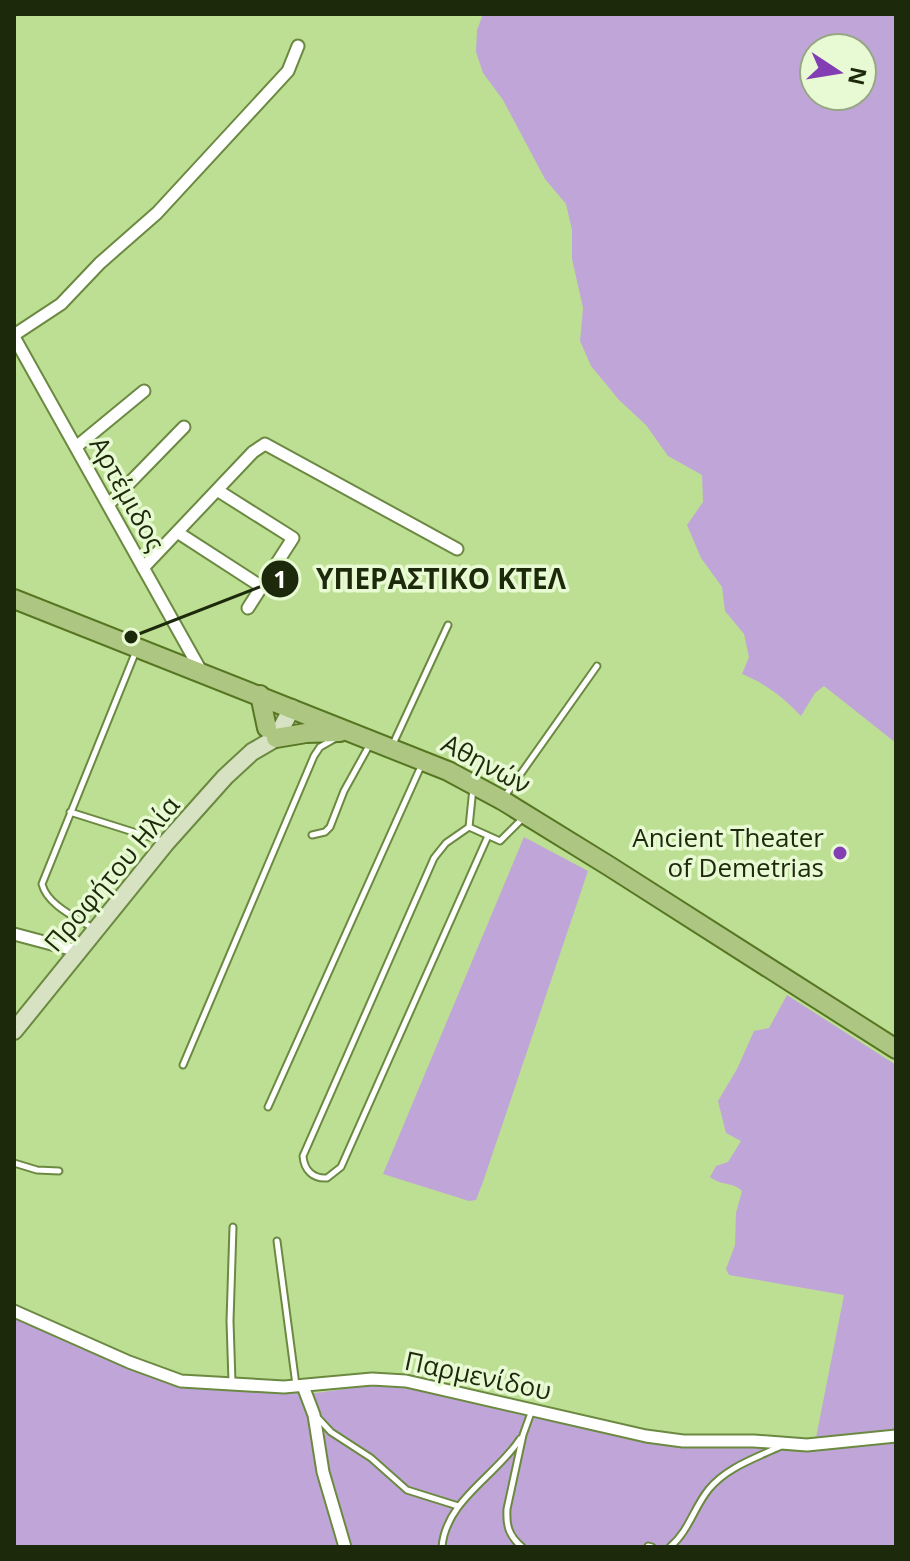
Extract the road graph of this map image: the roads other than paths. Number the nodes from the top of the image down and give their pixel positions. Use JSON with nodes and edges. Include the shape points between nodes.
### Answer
{"nodes":[{"id":1,"x":298,"y":46,"type":"dead end"},
{"id":2,"x":14,"y":336,"type":"edge"},
{"id":3,"x":144,"y":391,"type":"dead end"},
{"id":4,"x":184,"y":427,"type":"dead end"},
{"id":5,"x":76,"y":447,"type":"junction"},
{"id":6,"x":217,"y":490,"type":"junction"},
{"id":7,"x":108,"y":505,"type":"junction"},
{"id":8,"x":177,"y":532,"type":"junction"},
{"id":9,"x":457,"y":549,"type":"dead end"},
{"id":10,"x":143,"y":568,"type":"junction"},
{"id":11,"x":262,"y":587,"type":"junction"},
{"id":12,"x":14,"y":599,"type":"edge"},
{"id":13,"x":248,"y":608,"type":"dead end"},
{"id":14,"x":448,"y":625,"type":"dead end"},
{"id":15,"x":138,"y":647,"type":"junction"},
{"id":16,"x":597,"y":666,"type":"dead end"},
{"id":17,"x":201,"y":671,"type":"junction"},
{"id":18,"x":260,"y":695,"type":"junction"},
{"id":19,"x":286,"y":706,"type":"junction"},
{"id":20,"x":271,"y":733,"type":"junction"},
{"id":21,"x":353,"y":733,"type":"junction"},
{"id":22,"x":373,"y":740,"type":"junction"},
{"id":23,"x":391,"y":747,"type":"junction"},
{"id":24,"x":424,"y":760,"type":"junction"},
{"id":25,"x":474,"y":784,"type":"junction"},
{"id":26,"x":502,"y":800,"type":"junction"},
{"id":27,"x":70,"y":812,"type":"junction"},
{"id":28,"x":526,"y":815,"type":"junction"},
{"id":29,"x":469,"y":827,"type":"junction"},
{"id":30,"x":312,"y":835,"type":"dead end"},
{"id":31,"x":488,"y":836,"type":"junction"},
{"id":32,"x":166,"y":843,"type":"junction"},
{"id":33,"x":95,"y":930,"type":"junction"},
{"id":34,"x":14,"y":934,"type":"edge"},
{"id":35,"x":78,"y":951,"type":"junction"},
{"id":36,"x":14,"y":1031,"type":"edge"},
{"id":37,"x":896,"y":1049,"type":"edge"},
{"id":38,"x":183,"y":1065,"type":"dead end"},
{"id":39,"x":268,"y":1107,"type":"dead end"},
{"id":40,"x":14,"y":1163,"type":"edge"},
{"id":41,"x":59,"y":1171,"type":"dead end"},
{"id":42,"x":233,"y":1227,"type":"dead end"},
{"id":43,"x":277,"y":1241,"type":"dead end"},
{"id":44,"x":14,"y":1311,"type":"edge"},
{"id":45,"x":232,"y":1383,"type":"junction"},
{"id":46,"x":300,"y":1386,"type":"junction"},
{"id":47,"x":532,"y":1409,"type":"junction"},
{"id":48,"x":314,"y":1415,"type":"junction"},
{"id":49,"x":523,"y":1435,"type":"junction"},
{"id":50,"x":896,"y":1436,"type":"edge"},
{"id":51,"x":785,"y":1443,"type":"junction"},
{"id":52,"x":458,"y":1506,"type":"junction"},
{"id":53,"x":345,"y":1547,"type":"edge"},
{"id":54,"x":442,"y":1547,"type":"edge"},
{"id":55,"x":522,"y":1547,"type":"edge"},
{"id":56,"x":670,"y":1547,"type":"edge"}],
"edges":[{"from":1,"to":2,"type":"street","via":[[288,71],[157,213],[61,304]]},
{"from":2,"to":5,"type":"street","name":"Αρτέμιδος"},
{"from":3,"to":5,"type":"street"},
{"from":4,"to":7,"type":"street"},
{"from":5,"to":7,"type":"street","name":"Αρτέμιδος"},
{"from":6,"to":8,"type":"street"},
{"from":6,"to":9,"type":"street","via":[[257,447],[267,444]]},
{"from":6,"to":11,"type":"street","via":[[293,538]]},
{"from":7,"to":10,"type":"street","name":"Αρτέμιδος"},
{"from":8,"to":10,"type":"street"},
{"from":8,"to":11,"type":"street"},
{"from":10,"to":17,"type":"street","name":"Αρτέμιδος"},
{"from":11,"to":13,"type":"street"},
{"from":12,"to":15,"type":"main road","name":"Αθηνών"},
{"from":14,"to":23,"type":"lane"},
{"from":15,"to":17,"type":"main road","name":"Αθηνών"},
{"from":15,"to":27,"type":"lane"},
{"from":16,"to":26,"type":"lane"},
{"from":17,"to":18,"type":"main road","name":"Αθηνών"},
{"from":18,"to":19,"type":"main road","name":"Αθηνών"},
{"from":18,"to":20,"type":"main road"},
{"from":19,"to":20,"type":"street"},
{"from":19,"to":21,"type":"main road","name":"Αθηνών"},
{"from":20,"to":21,"type":"main road"},
{"from":20,"to":32,"type":"street","name":"Προφήτου Ηλία"},
{"from":21,"to":22,"type":"main road","name":"Αθηνών"},
{"from":21,"to":38,"type":"lane","via":[[328,742],[314,756]]},
{"from":22,"to":23,"type":"main road","name":"Αθηνών"},
{"from":22,"to":30,"type":"lane","via":[[330,827]]},
{"from":23,"to":24,"type":"main road","name":"Αθηνών"},
{"from":24,"to":25,"type":"main road","name":"Αθηνών"},
{"from":24,"to":39,"type":"lane"},
{"from":25,"to":26,"type":"main road","name":"Αθηνών"},
{"from":25,"to":29,"type":"lane"},
{"from":26,"to":28,"type":"main road","name":"Αθηνών"},
{"from":27,"to":32,"type":"lane"},
{"from":27,"to":33,"type":"lane","via":[[42,884],[51,901]]},
{"from":28,"to":31,"type":"lane","via":[[500,841]]},
{"from":28,"to":37,"type":"main road","name":"Αθηνών"},
{"from":29,"to":31,"type":"lane"},
{"from":29,"to":31,"type":"lane","via":[[434,858],[309,1142],[303,1161],[316,1177],[333,1175],[341,1167]]},
{"from":32,"to":33,"type":"street","name":"Προφήτου Ηλία"},
{"from":33,"to":35,"type":"street","name":"Προφήτου Ηλία"},
{"from":34,"to":35,"type":"street"},
{"from":35,"to":36,"type":"street","name":"Προφήτου Ηλία"},
{"from":40,"to":41,"type":"lane"},
{"from":42,"to":45,"type":"lane"},
{"from":43,"to":46,"type":"lane"},
{"from":44,"to":45,"type":"street","name":"Παρμενίδου","via":[[181,1381]]},
{"from":45,"to":46,"type":"street","name":"Παρμενίδου"},
{"from":46,"to":47,"type":"street","name":"Παρμενίδου","via":[[388,1379]]},
{"from":46,"to":48,"type":"street"},
{"from":47,"to":49,"type":"lane"},
{"from":47,"to":51,"type":"street","name":"Παρμενίδου","via":[[662,1439]]},
{"from":48,"to":52,"type":"lane","via":[[407,1490]]},
{"from":48,"to":53,"type":"street","via":[[323,1472]]},
{"from":49,"to":52,"type":"lane","via":[[506,1460]]},
{"from":49,"to":55,"type":"lane","via":[[506,1520]]},
{"from":50,"to":51,"type":"street","name":"Παρμενίδου"},
{"from":51,"to":56,"type":"lane","via":[[722,1477]]},
{"from":52,"to":54,"type":"lane"}]}
